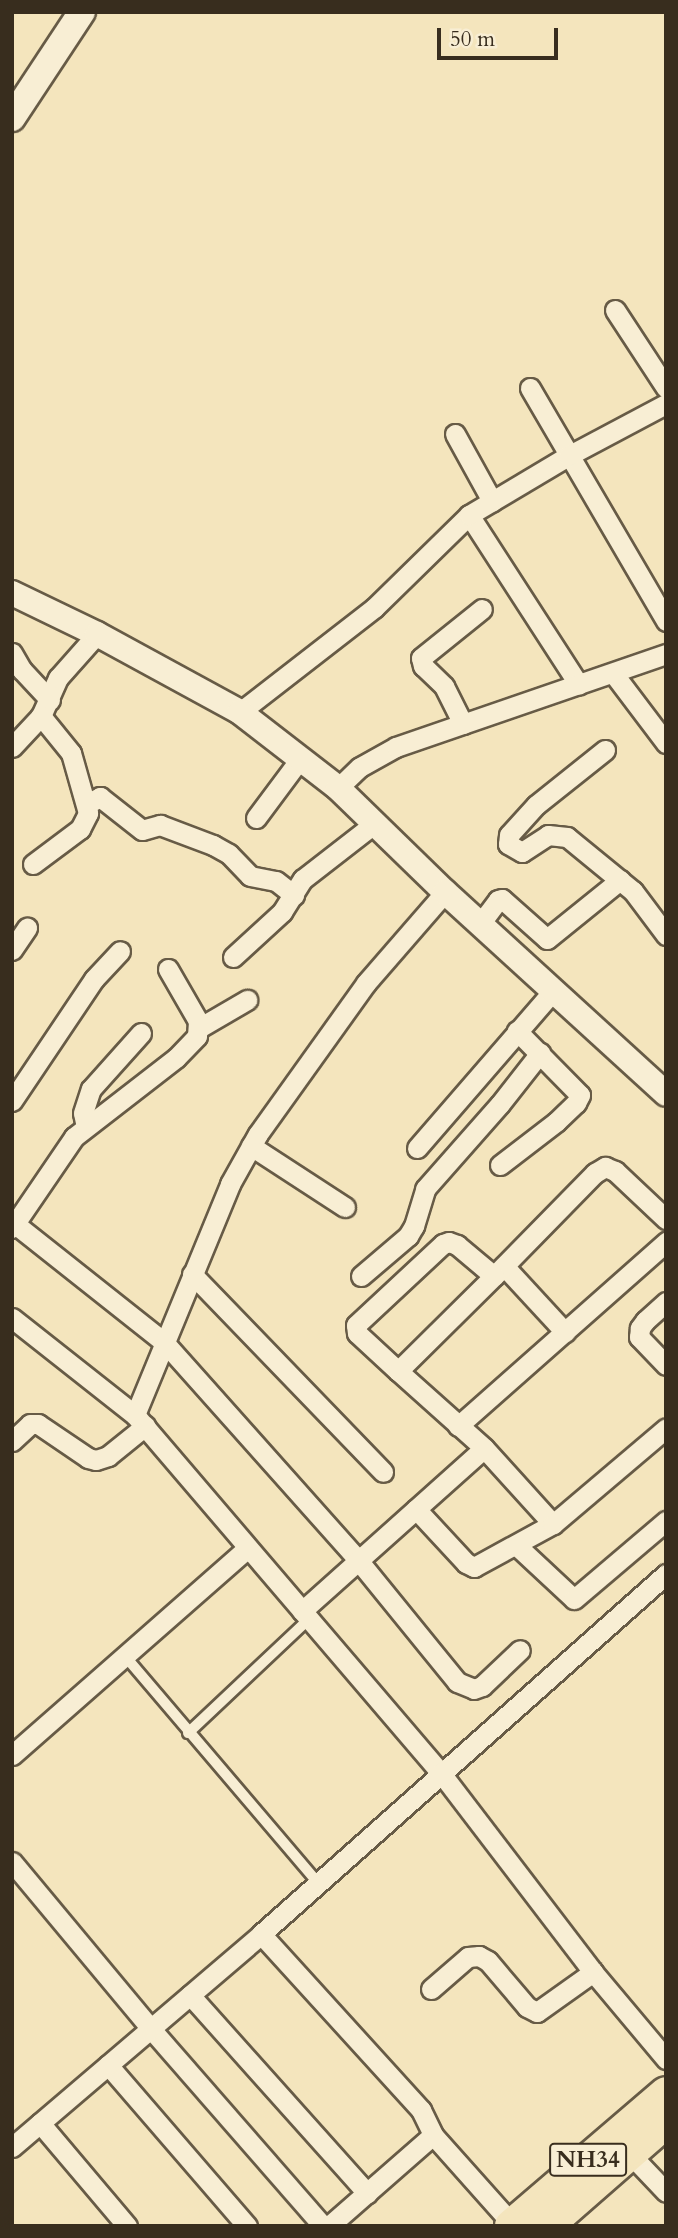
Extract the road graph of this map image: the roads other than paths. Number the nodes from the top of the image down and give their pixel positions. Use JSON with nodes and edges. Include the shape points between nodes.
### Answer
{"nodes":[{"id":1,"x":82,"y":12,"type":"edge"},
{"id":2,"x":12,"y":118,"type":"edge"},
{"id":3,"x":615,"y":310,"type":"dead end"},
{"id":4,"x":530,"y":388,"type":"dead end"},
{"id":5,"x":666,"y":388,"type":"edge"},
{"id":6,"x":666,"y":404,"type":"edge"},
{"id":7,"x":456,"y":434,"type":"dead end"},
{"id":8,"x":568,"y":456,"type":"junction"},
{"id":9,"x":492,"y":500,"type":"junction"},
{"id":10,"x":469,"y":515,"type":"junction"},
{"id":11,"x":12,"y":593,"type":"edge"},
{"id":12,"x":482,"y":609,"type":"dead end"},
{"id":13,"x":666,"y":621,"type":"edge"},
{"id":14,"x":97,"y":634,"type":"junction"},
{"id":15,"x":12,"y":653,"type":"edge"},
{"id":16,"x":666,"y":654,"type":"edge"},
{"id":17,"x":613,"y":673,"type":"junction"},
{"id":18,"x":579,"y":685,"type":"junction"},
{"id":19,"x":46,"y":708,"type":"junction"},
{"id":20,"x":240,"y":712,"type":"junction"},
{"id":21,"x":659,"y":722,"type":"edge"},
{"id":22,"x":463,"y":724,"type":"junction"},
{"id":23,"x":666,"y":743,"type":"edge"},
{"id":24,"x":12,"y":747,"type":"edge"},
{"id":25,"x":605,"y":750,"type":"dead end"},
{"id":26,"x":299,"y":759,"type":"junction"},
{"id":27,"x":338,"y":788,"type":"junction"},
{"id":28,"x":87,"y":804,"type":"junction"},
{"id":29,"x":256,"y":818,"type":"dead end"},
{"id":30,"x":374,"y":824,"type":"junction"},
{"id":31,"x":33,"y":864,"type":"dead end"},
{"id":32,"x":620,"y":880,"type":"junction"},
{"id":33,"x":445,"y":892,"type":"junction"},
{"id":34,"x":294,"y":895,"type":"junction"},
{"id":35,"x":480,"y":924,"type":"junction"},
{"id":36,"x":27,"y":928,"type":"dead end"},
{"id":37,"x":666,"y":934,"type":"edge"},
{"id":38,"x":12,"y":950,"type":"edge"},
{"id":39,"x":120,"y":951,"type":"dead end"},
{"id":40,"x":233,"y":957,"type":"dead end"},
{"id":41,"x":168,"y":969,"type":"dead end"},
{"id":42,"x":553,"y":991,"type":"junction"},
{"id":43,"x":247,"y":1000,"type":"dead end"},
{"id":44,"x":199,"y":1028,"type":"junction"},
{"id":45,"x":517,"y":1031,"type":"junction"},
{"id":46,"x":141,"y":1033,"type":"dead end"},
{"id":47,"x":540,"y":1053,"type":"junction"},
{"id":48,"x":666,"y":1094,"type":"edge"},
{"id":49,"x":12,"y":1101,"type":"edge"},
{"id":50,"x":86,"y":1127,"type":"junction"},
{"id":51,"x":251,"y":1146,"type":"junction"},
{"id":52,"x":417,"y":1148,"type":"dead end"},
{"id":53,"x":500,"y":1165,"type":"dead end"},
{"id":54,"x":345,"y":1207,"type":"dead end"},
{"id":55,"x":666,"y":1219,"type":"edge"},
{"id":56,"x":14,"y":1226,"type":"edge"},
{"id":57,"x":666,"y":1242,"type":"edge"},
{"id":58,"x":499,"y":1271,"type":"junction"},
{"id":59,"x":192,"y":1274,"type":"junction"},
{"id":60,"x":361,"y":1276,"type":"dead end"},
{"id":61,"x":666,"y":1302,"type":"edge"},
{"id":62,"x":12,"y":1318,"type":"edge"},
{"id":63,"x":565,"y":1332,"type":"junction"},
{"id":64,"x":164,"y":1342,"type":"junction"},
{"id":65,"x":666,"y":1365,"type":"edge"},
{"id":66,"x":398,"y":1371,"type":"junction"},
{"id":67,"x":140,"y":1420,"type":"junction"},
{"id":68,"x":458,"y":1426,"type":"junction"},
{"id":69,"x":666,"y":1428,"type":"edge"},
{"id":70,"x":12,"y":1441,"type":"edge"},
{"id":71,"x":484,"y":1448,"type":"junction"},
{"id":72,"x":383,"y":1472,"type":"dead end"},
{"id":73,"x":416,"y":1509,"type":"junction"},
{"id":74,"x":666,"y":1521,"type":"edge"},
{"id":75,"x":553,"y":1524,"type":"junction"},
{"id":76,"x":516,"y":1545,"type":"junction"},
{"id":77,"x":248,"y":1548,"type":"junction"},
{"id":78,"x":358,"y":1560,"type":"junction"},
{"id":79,"x":666,"y":1574,"type":"edge"},
{"id":80,"x":305,"y":1615,"type":"junction"},
{"id":81,"x":520,"y":1650,"type":"dead end"},
{"id":82,"x":125,"y":1656,"type":"junction"},
{"id":83,"x":188,"y":1733,"type":"junction"},
{"id":84,"x":12,"y":1755,"type":"edge"},
{"id":85,"x":441,"y":1773,"type":"junction"},
{"id":86,"x":12,"y":1862,"type":"edge"},
{"id":87,"x":318,"y":1883,"type":"junction"},
{"id":88,"x":261,"y":1934,"type":"junction"},
{"id":89,"x":593,"y":1972,"type":"junction"},
{"id":90,"x":431,"y":1989,"type":"dead end"},
{"id":91,"x":190,"y":1995,"type":"junction"},
{"id":92,"x":151,"y":2029,"type":"junction"},
{"id":93,"x":666,"y":2059,"type":"edge"},
{"id":94,"x":108,"y":2065,"type":"junction"},
{"id":95,"x":666,"y":2093,"type":"edge"},
{"id":96,"x":666,"y":2122,"type":"edge"},
{"id":97,"x":40,"y":2123,"type":"junction"},
{"id":98,"x":433,"y":2135,"type":"junction"},
{"id":99,"x":12,"y":2147,"type":"edge"},
{"id":100,"x":630,"y":2154,"type":"junction"},
{"id":101,"x":367,"y":2193,"type":"junction"},
{"id":102,"x":666,"y":2193,"type":"edge"},
{"id":103,"x":512,"y":2225,"type":"edge"},
{"id":104,"x":127,"y":2226,"type":"edge"},
{"id":105,"x":247,"y":2226,"type":"edge"},
{"id":106,"x":323,"y":2226,"type":"edge"},
{"id":107,"x":329,"y":2226,"type":"edge"},
{"id":108,"x":547,"y":2226,"type":"edge"}],
"edges":[{"from":1,"to":2,"type":"main road"},
{"from":3,"to":5,"type":"street"},
{"from":4,"to":8,"type":"street"},
{"from":6,"to":8,"type":"street"},
{"from":7,"to":9,"type":"street"},
{"from":8,"to":9,"type":"street"},
{"from":8,"to":13,"type":"street"},
{"from":9,"to":10,"type":"street"},
{"from":10,"to":18,"type":"street"},
{"from":10,"to":20,"type":"street","via":[[374,608]]},
{"from":11,"to":14,"type":"street"},
{"from":12,"to":22,"type":"street","via":[[422,658],[423,666],[444,686]]},
{"from":14,"to":19,"type":"street","via":[[58,678]]},
{"from":14,"to":20,"type":"street"},
{"from":15,"to":19,"type":"street"},
{"from":16,"to":17,"type":"street"},
{"from":17,"to":18,"type":"street"},
{"from":17,"to":21,"type":"street"},
{"from":18,"to":22,"type":"street"},
{"from":19,"to":24,"type":"street"},
{"from":19,"to":28,"type":"street","via":[[67,746]]},
{"from":20,"to":26,"type":"street"},
{"from":21,"to":23,"type":"street"},
{"from":22,"to":27,"type":"street","via":[[376,757]]},
{"from":25,"to":32,"type":"street","via":[[536,805],[507,839],[522,852],[548,835],[568,837]]},
{"from":26,"to":27,"type":"street"},
{"from":26,"to":29,"type":"street"},
{"from":27,"to":30,"type":"street"},
{"from":28,"to":31,"type":"street","via":[[87,820],[80,829]]},
{"from":28,"to":34,"type":"street","via":[[100,797],[142,830],[160,824],[214,845],[250,876],[276,881]]},
{"from":30,"to":33,"type":"street"},
{"from":30,"to":34,"type":"street","via":[[303,879]]},
{"from":32,"to":35,"type":"street","via":[[547,939],[502,899]]},
{"from":32,"to":37,"type":"street"},
{"from":33,"to":35,"type":"street"},
{"from":33,"to":51,"type":"street","via":[[366,983],[277,1103]]},
{"from":34,"to":40,"type":"street","via":[[267,928]]},
{"from":35,"to":42,"type":"street"},
{"from":36,"to":38,"type":"street"},
{"from":39,"to":49,"type":"street","via":[[94,979]]},
{"from":41,"to":44,"type":"street"},
{"from":42,"to":45,"type":"street"},
{"from":42,"to":48,"type":"street"},
{"from":43,"to":44,"type":"street"},
{"from":44,"to":50,"type":"street","via":[[191,1045]]},
{"from":45,"to":47,"type":"street"},
{"from":45,"to":52,"type":"street"},
{"from":46,"to":50,"type":"street","via":[[91,1089],[83,1113]]},
{"from":47,"to":53,"type":"street","via":[[578,1089],[579,1098]]},
{"from":47,"to":60,"type":"street","via":[[425,1189],[408,1236]]},
{"from":50,"to":56,"type":"street","via":[[61,1154]]},
{"from":51,"to":54,"type":"street"},
{"from":51,"to":59,"type":"street"},
{"from":55,"to":58,"type":"street","via":[[605,1167]]},
{"from":56,"to":64,"type":"street"},
{"from":57,"to":63,"type":"street"},
{"from":58,"to":63,"type":"street"},
{"from":58,"to":66,"type":"street"},
{"from":58,"to":66,"type":"street","via":[[457,1245],[443,1244],[356,1325],[357,1333]]},
{"from":59,"to":64,"type":"street"},
{"from":59,"to":72,"type":"street"},
{"from":61,"to":65,"type":"street","via":[[645,1321],[639,1337]]},
{"from":62,"to":67,"type":"street"},
{"from":63,"to":68,"type":"street"},
{"from":64,"to":67,"type":"street"},
{"from":64,"to":78,"type":"street"},
{"from":66,"to":68,"type":"street"},
{"from":67,"to":70,"type":"street","via":[[108,1456],[96,1460],[38,1424],[30,1424]]},
{"from":67,"to":77,"type":"street"},
{"from":68,"to":71,"type":"street"},
{"from":69,"to":75,"type":"street"},
{"from":71,"to":73,"type":"street"},
{"from":71,"to":75,"type":"street"},
{"from":73,"to":76,"type":"street","via":[[470,1566],[481,1565]]},
{"from":73,"to":78,"type":"street"},
{"from":74,"to":76,"type":"street","via":[[574,1599]]},
{"from":75,"to":76,"type":"street"},
{"from":77,"to":80,"type":"street"},
{"from":77,"to":82,"type":"street"},
{"from":78,"to":80,"type":"street"},
{"from":78,"to":81,"type":"street","via":[[457,1682],[466,1687],[482,1686]]},
{"from":79,"to":85,"type":"street"},
{"from":80,"to":83,"type":"lane"},
{"from":80,"to":85,"type":"street"},
{"from":82,"to":83,"type":"lane"},
{"from":82,"to":84,"type":"street"},
{"from":83,"to":87,"type":"lane"},
{"from":85,"to":87,"type":"street"},
{"from":85,"to":89,"type":"street"},
{"from":86,"to":92,"type":"street"},
{"from":87,"to":88,"type":"street"},
{"from":88,"to":91,"type":"street"},
{"from":88,"to":98,"type":"street","via":[[421,2110]]},
{"from":89,"to":90,"type":"street","via":[[537,2012],[479,1956],[468,1957]]},
{"from":89,"to":93,"type":"street"},
{"from":91,"to":92,"type":"street"},
{"from":91,"to":101,"type":"street"},
{"from":92,"to":94,"type":"street"},
{"from":92,"to":106,"type":"street"},
{"from":94,"to":97,"type":"street"},
{"from":94,"to":105,"type":"street"},
{"from":95,"to":103,"type":"highway","number":"NH34"},
{"from":96,"to":100,"type":"highway","number":"NH34"},
{"from":97,"to":99,"type":"street"},
{"from":97,"to":104,"type":"street"},
{"from":98,"to":101,"type":"street"},
{"from":98,"to":103,"type":"street"},
{"from":100,"to":102,"type":"street"},
{"from":100,"to":108,"type":"highway","number":"NH34"},
{"from":101,"to":107,"type":"street"}]}
